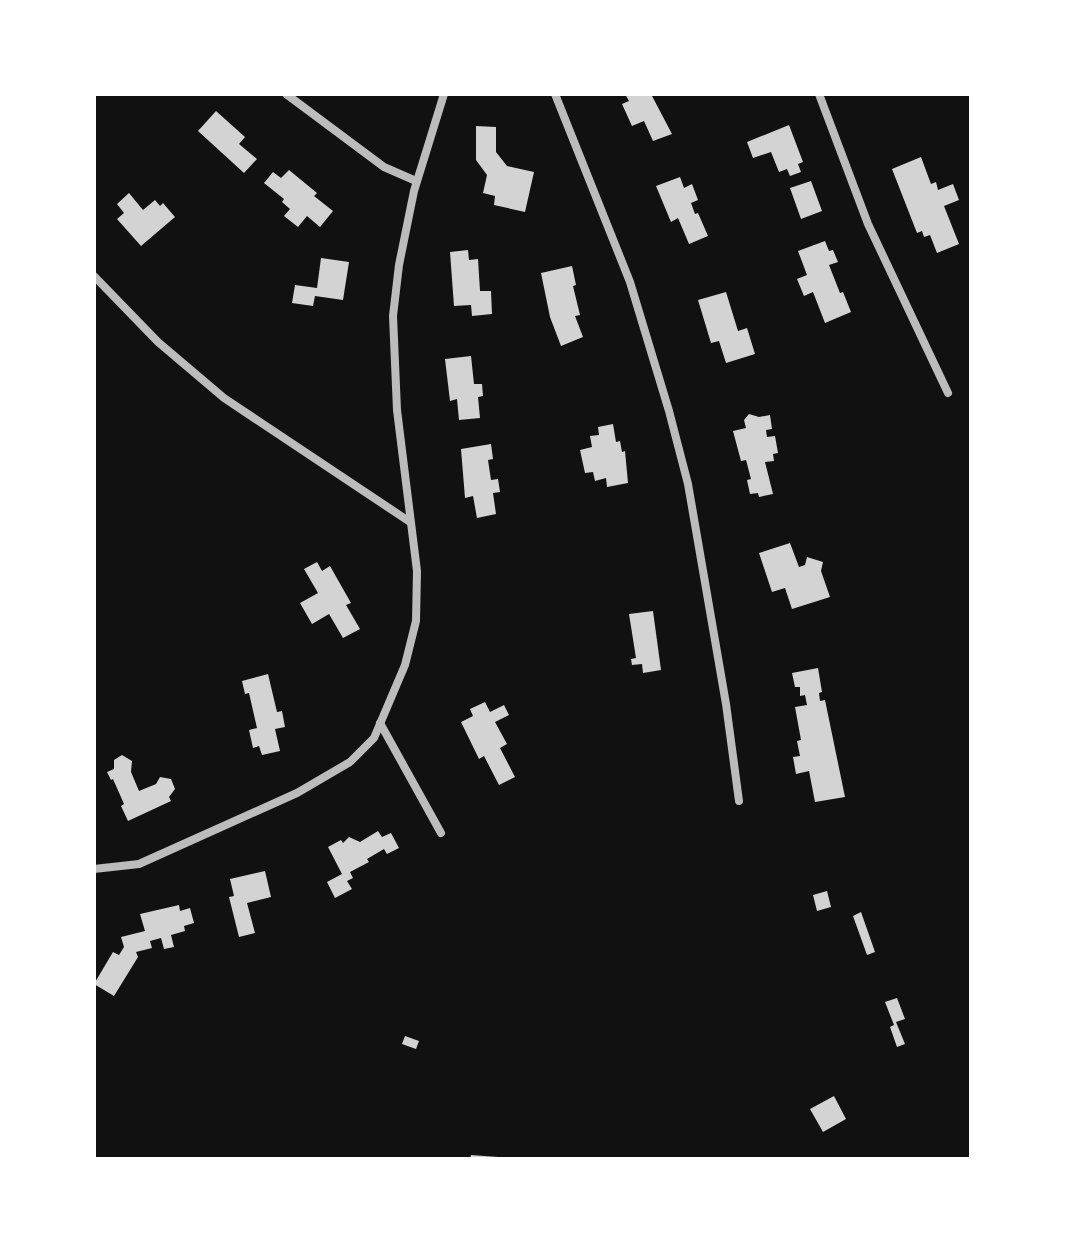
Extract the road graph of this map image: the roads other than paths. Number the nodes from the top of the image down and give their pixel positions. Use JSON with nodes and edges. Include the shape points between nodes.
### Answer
{"nodes":[{"id":1,"x":286,"y":94,"type":"edge"},
{"id":2,"x":444,"y":94,"type":"edge"},
{"id":3,"x":555,"y":94,"type":"edge"},
{"id":4,"x":819,"y":94,"type":"edge"},
{"id":5,"x":416,"y":181,"type":"junction"},
{"id":6,"x":94,"y":276,"type":"edge"},
{"id":7,"x":948,"y":393,"type":"dead end"},
{"id":8,"x":410,"y":522,"type":"junction"},
{"id":9,"x":380,"y":723,"type":"junction"},
{"id":10,"x":739,"y":801,"type":"dead end"},
{"id":11,"x":441,"y":833,"type":"dead end"},
{"id":12,"x":94,"y":869,"type":"edge"}],
"edges":[{"from":1,"to":5,"type":"street","via":[[384,167]]},
{"from":2,"to":5,"type":"street"},
{"from":3,"to":10,"type":"street","via":[[630,282],[688,484]]},
{"from":4,"to":7,"type":"street","via":[[868,224]]},
{"from":5,"to":8,"type":"street","via":[[393,316]]},
{"from":6,"to":8,"type":"street","via":[[158,342],[224,398]]},
{"from":8,"to":9,"type":"street","via":[[417,571],[416,621],[405,665]]},
{"from":9,"to":11,"type":"street"},
{"from":9,"to":12,"type":"street","via":[[374,738],[350,762],[297,793],[139,864]]}]}
